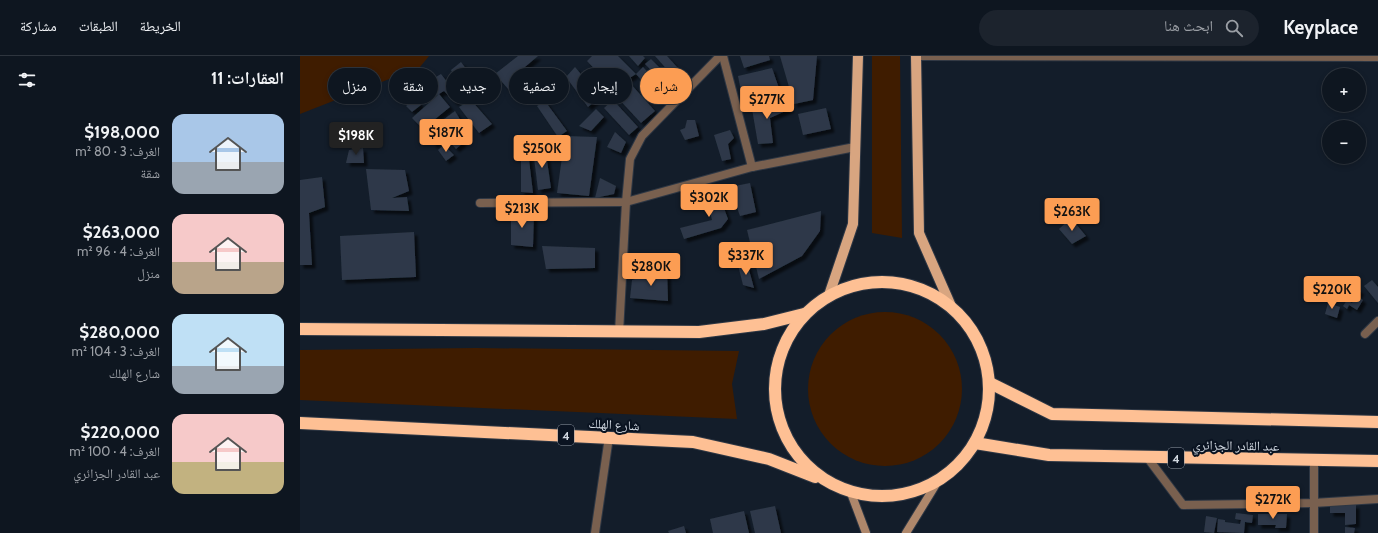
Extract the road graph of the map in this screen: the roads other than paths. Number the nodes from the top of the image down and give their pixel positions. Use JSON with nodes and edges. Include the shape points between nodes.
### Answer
{"nodes":[{"id":1,"x":720,"y":56,"type":"edge"},
{"id":2,"x":723,"y":56,"type":"edge"},
{"id":3,"x":858,"y":56,"type":"edge"},
{"id":4,"x":916,"y":56,"type":"edge"},
{"id":5,"x":919,"y":56,"type":"edge"},
{"id":6,"x":1378,"y":57,"type":"edge"},
{"id":7,"x":855,"y":146,"type":"junction"},
{"id":8,"x":752,"y":167,"type":"junction"},
{"id":9,"x":626,"y":202,"type":"junction"},
{"id":10,"x":480,"y":203,"type":"dead end"},
{"id":11,"x":829,"y":295,"type":"junction"},
{"id":12,"x":951,"y":306,"type":"junction"},
{"id":13,"x":804,"y":314,"type":"junction"},
{"id":14,"x":1378,"y":321,"type":"edge"},
{"id":15,"x":300,"y":329,"type":"edge"},
{"id":16,"x":619,"y":333,"type":"junction"},
{"id":17,"x":1365,"y":334,"type":"dead end"},
{"id":18,"x":990,"y":383,"type":"junction"},
{"id":19,"x":1378,"y":422,"type":"edge"},
{"id":20,"x":300,"y":423,"type":"edge"},
{"id":21,"x":609,"y":438,"type":"junction"},
{"id":22,"x":975,"y":443,"type":"junction"},
{"id":23,"x":1147,"y":457,"type":"junction"},
{"id":24,"x":1314,"y":460,"type":"junction"},
{"id":25,"x":1378,"y":461,"type":"edge"},
{"id":26,"x":938,"y":481,"type":"junction"},
{"id":27,"x":825,"y":482,"type":"junction"},
{"id":28,"x":851,"y":493,"type":"junction"},
{"id":29,"x":1378,"y":499,"type":"edge"},
{"id":30,"x":1313,"y":503,"type":"junction"},
{"id":31,"x":595,"y":533,"type":"edge"},
{"id":32,"x":866,"y":533,"type":"edge"},
{"id":33,"x":906,"y":533,"type":"edge"},
{"id":34,"x":1314,"y":533,"type":"edge"}],
"edges":[{"from":1,"to":9,"type":"street","via":[[642,136],[630,158]]},
{"from":2,"to":8,"type":"street"},
{"from":3,"to":7,"type":"main road"},
{"from":4,"to":12,"type":"main road","via":[[919,233]]},
{"from":5,"to":6,"type":"street"},
{"from":7,"to":8,"type":"street"},
{"from":7,"to":11,"type":"main road","via":[[853,224]]},
{"from":8,"to":9,"type":"street"},
{"from":9,"to":10,"type":"street"},
{"from":9,"to":16,"type":"street"},
{"from":11,"to":12,"type":"highway","via":[[860,284],[892,281],[924,289]]},
{"from":11,"to":13,"type":"highway"},
{"from":12,"to":18,"type":"highway","via":[[969,325],[981,347]]},
{"from":13,"to":16,"type":"highway","via":[[764,324],[699,332]]},
{"from":13,"to":27,"type":"highway","via":[[786,340],[775,370],[774,403],[783,434],[800,461]]},
{"from":14,"to":17,"type":"street"},
{"from":15,"to":16,"type":"highway"},
{"from":18,"to":19,"type":"highway","name":"عبد القادر الجزائري","via":[[1052,414]]},
{"from":18,"to":22,"type":"highway","name":"شارع الهلك","via":[[986,418]]},
{"from":20,"to":21,"type":"highway","name":"شارع الهلك","number":"4"},
{"from":21,"to":27,"type":"highway","name":"شارع الهلك","number":"4","via":[[693,442],[769,459]]},
{"from":21,"to":31,"type":"street"},
{"from":22,"to":23,"type":"highway","name":"عبد القادر الجزائري","number":"4","via":[[1048,456]]},
{"from":22,"to":26,"type":"highway","name":"شارع الهلك","via":[[959,464]]},
{"from":23,"to":24,"type":"highway","name":"عبد القادر الجزائري","number":"4"},
{"from":23,"to":30,"type":"street","via":[[1183,505]]},
{"from":24,"to":25,"type":"highway","name":"عبد القادر الجزائري","number":"4"},
{"from":24,"to":30,"type":"street"},
{"from":26,"to":28,"type":"highway","name":"شارع الهلك","via":[[910,493],[879,497]]},
{"from":26,"to":33,"type":"main road"},
{"from":27,"to":28,"type":"highway","name":"شارع الهلك"},
{"from":28,"to":32,"type":"main road"},
{"from":29,"to":30,"type":"street"},
{"from":30,"to":34,"type":"street"}]}
